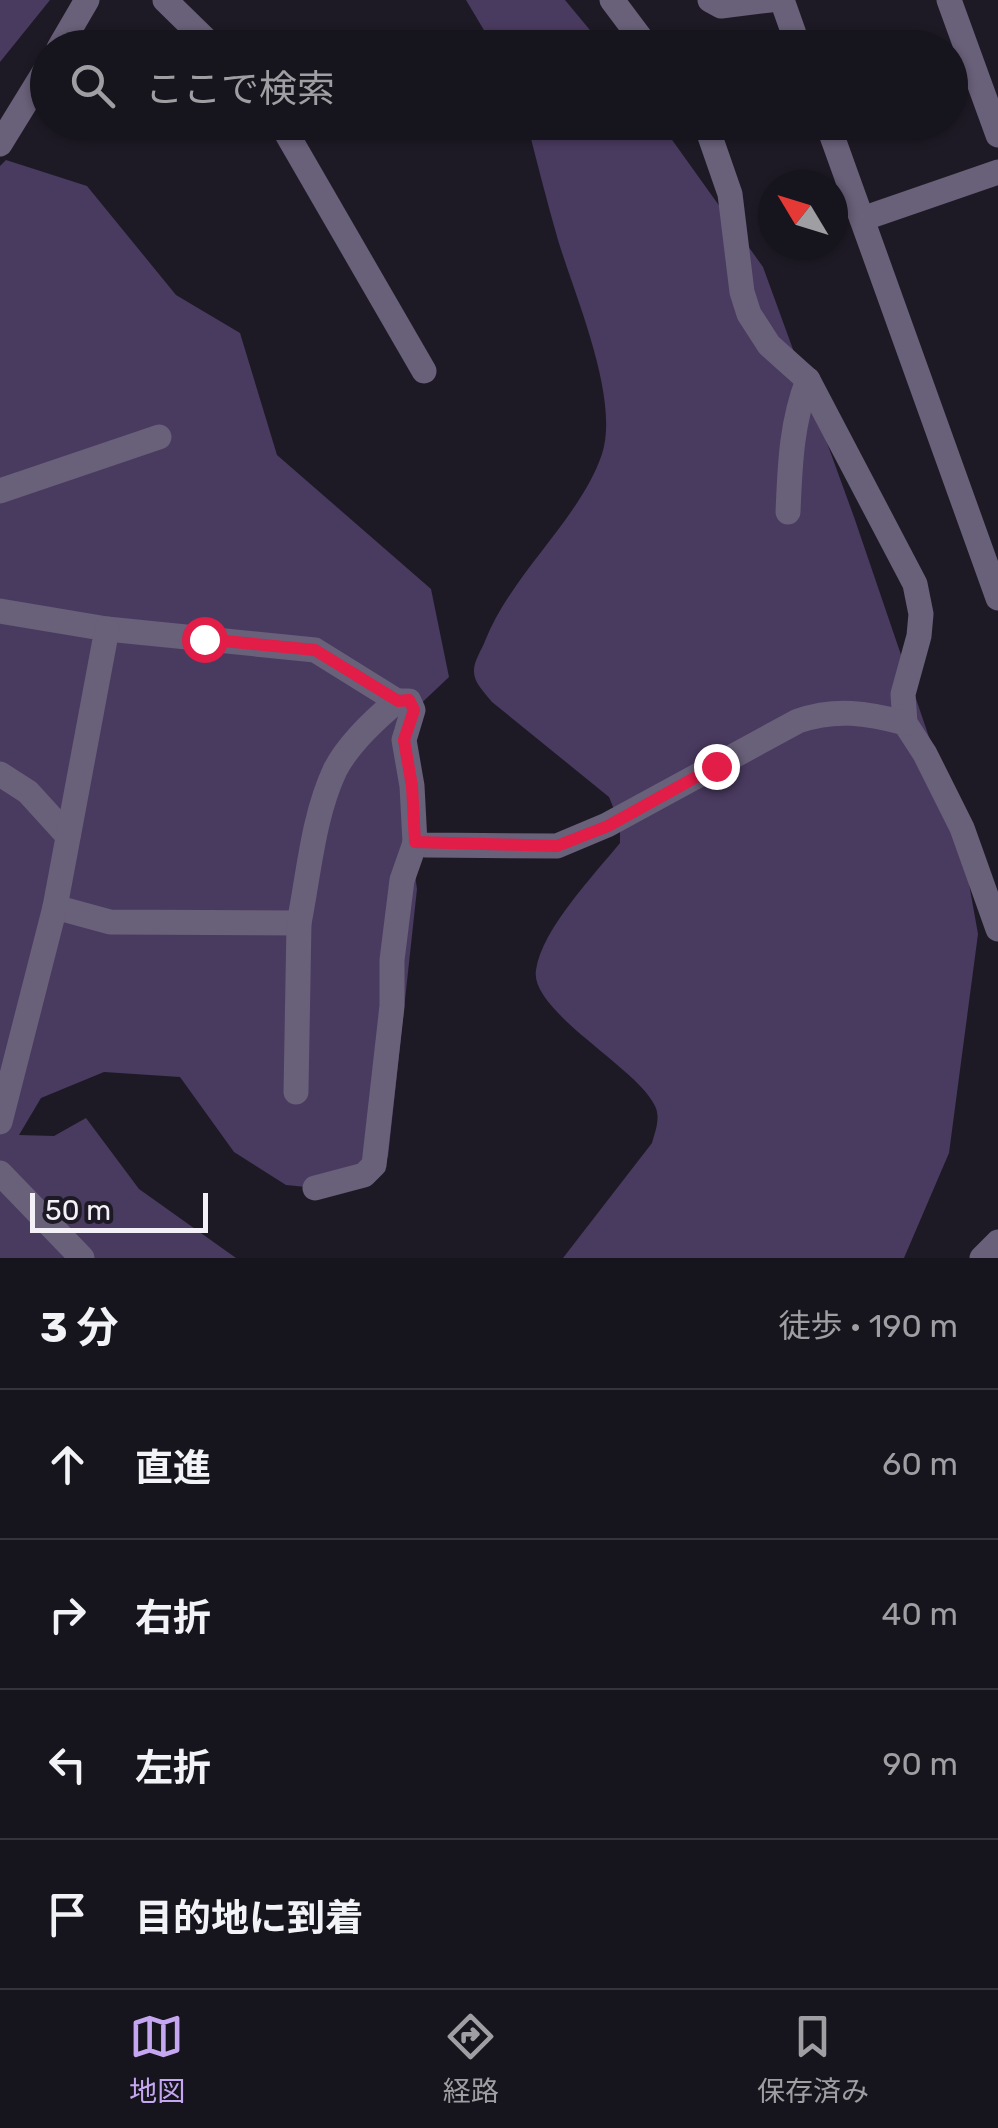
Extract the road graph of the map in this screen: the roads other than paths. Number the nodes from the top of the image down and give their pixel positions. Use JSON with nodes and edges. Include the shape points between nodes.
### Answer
{"nodes":[{"id":1,"x":87,"y":0,"type":"edge"},
{"id":2,"x":165,"y":0,"type":"edge"},
{"id":3,"x":612,"y":0,"type":"edge"},
{"id":4,"x":710,"y":0,"type":"edge"},
{"id":5,"x":770,"y":0,"type":"edge"},
{"id":6,"x":782,"y":0,"type":"edge"},
{"id":7,"x":949,"y":0,"type":"edge"},
{"id":8,"x":69,"y":30,"type":"edge"},
{"id":9,"x":196,"y":30,"type":"edge"},
{"id":10,"x":634,"y":30,"type":"edge"},
{"id":11,"x":793,"y":30,"type":"edge"},
{"id":12,"x":960,"y":30,"type":"edge"},
{"id":13,"x":968,"y":52,"type":"edge"},
{"id":14,"x":30,"y":95,"type":"edge"},
{"id":15,"x":998,"y":135,"type":"edge"},
{"id":16,"x":290,"y":140,"type":"edge"},
{"id":17,"x":711,"y":140,"type":"edge"},
{"id":18,"x":833,"y":140,"type":"edge"},
{"id":19,"x":0,"y":144,"type":"edge"},
{"id":20,"x":998,"y":172,"type":"edge"},
{"id":21,"x":862,"y":219,"type":"junction"},
{"id":22,"x":424,"y":370,"type":"dead end"},
{"id":23,"x":808,"y":380,"type":"junction"},
{"id":24,"x":159,"y":437,"type":"dead end"},
{"id":25,"x":0,"y":491,"type":"edge"},
{"id":26,"x":788,"y":512,"type":"dead end"},
{"id":27,"x":998,"y":598,"type":"edge"},
{"id":28,"x":0,"y":611,"type":"edge"},
{"id":29,"x":107,"y":628,"type":"junction"},
{"id":30,"x":398,"y":701,"type":"junction"},
{"id":31,"x":905,"y":723,"type":"junction"},
{"id":32,"x":0,"y":774,"type":"edge"},
{"id":33,"x":68,"y":836,"type":"junction"},
{"id":34,"x":415,"y":842,"type":"junction"},
{"id":35,"x":56,"y":907,"type":"junction"},
{"id":36,"x":299,"y":922,"type":"junction"},
{"id":37,"x":998,"y":928,"type":"edge"},
{"id":38,"x":296,"y":1092,"type":"dead end"},
{"id":39,"x":0,"y":1122,"type":"edge"},
{"id":40,"x":0,"y":1174,"type":"edge"},
{"id":41,"x":315,"y":1188,"type":"dead end"},
{"id":42,"x":998,"y":1242,"type":"edge"},
{"id":43,"x":82,"y":1258,"type":"edge"},
{"id":44,"x":982,"y":1258,"type":"edge"}],
"edges":[{"from":1,"to":8,"type":"street"},
{"from":2,"to":9,"type":"street"},
{"from":3,"to":10,"type":"street"},
{"from":4,"to":5,"type":"street","via":[[721,6]]},
{"from":6,"to":11,"type":"street"},
{"from":7,"to":12,"type":"street"},
{"from":13,"to":15,"type":"street"},
{"from":14,"to":19,"type":"street"},
{"from":16,"to":22,"type":"street"},
{"from":17,"to":23,"type":"street","via":[[730,194],[749,314],[769,344]]},
{"from":18,"to":21,"type":"street"},
{"from":20,"to":21,"type":"street"},
{"from":21,"to":27,"type":"street"},
{"from":23,"to":26,"type":"street","via":[[790,449]]},
{"from":23,"to":31,"type":"street","via":[[915,584],[920,636],[903,694]]},
{"from":24,"to":25,"type":"street"},
{"from":28,"to":29,"type":"street"},
{"from":29,"to":30,"type":"street","via":[[315,650]]},
{"from":29,"to":33,"type":"street"},
{"from":30,"to":34,"type":"street","via":[[409,700],[414,710],[404,740]]},
{"from":30,"to":36,"type":"street","via":[[368,726],[336,768]]},
{"from":31,"to":34,"type":"street","via":[[864,712],[798,721],[608,826],[557,846]]},
{"from":31,"to":37,"type":"street","via":[[962,828]]},
{"from":32,"to":33,"type":"street","via":[[28,792]]},
{"from":33,"to":35,"type":"street"},
{"from":34,"to":41,"type":"street","via":[[402,880],[374,1165],[364,1175]]},
{"from":35,"to":36,"type":"street","via":[[110,922]]},
{"from":35,"to":39,"type":"street"},
{"from":36,"to":38,"type":"street"},
{"from":40,"to":43,"type":"street"},
{"from":42,"to":44,"type":"street"}]}
